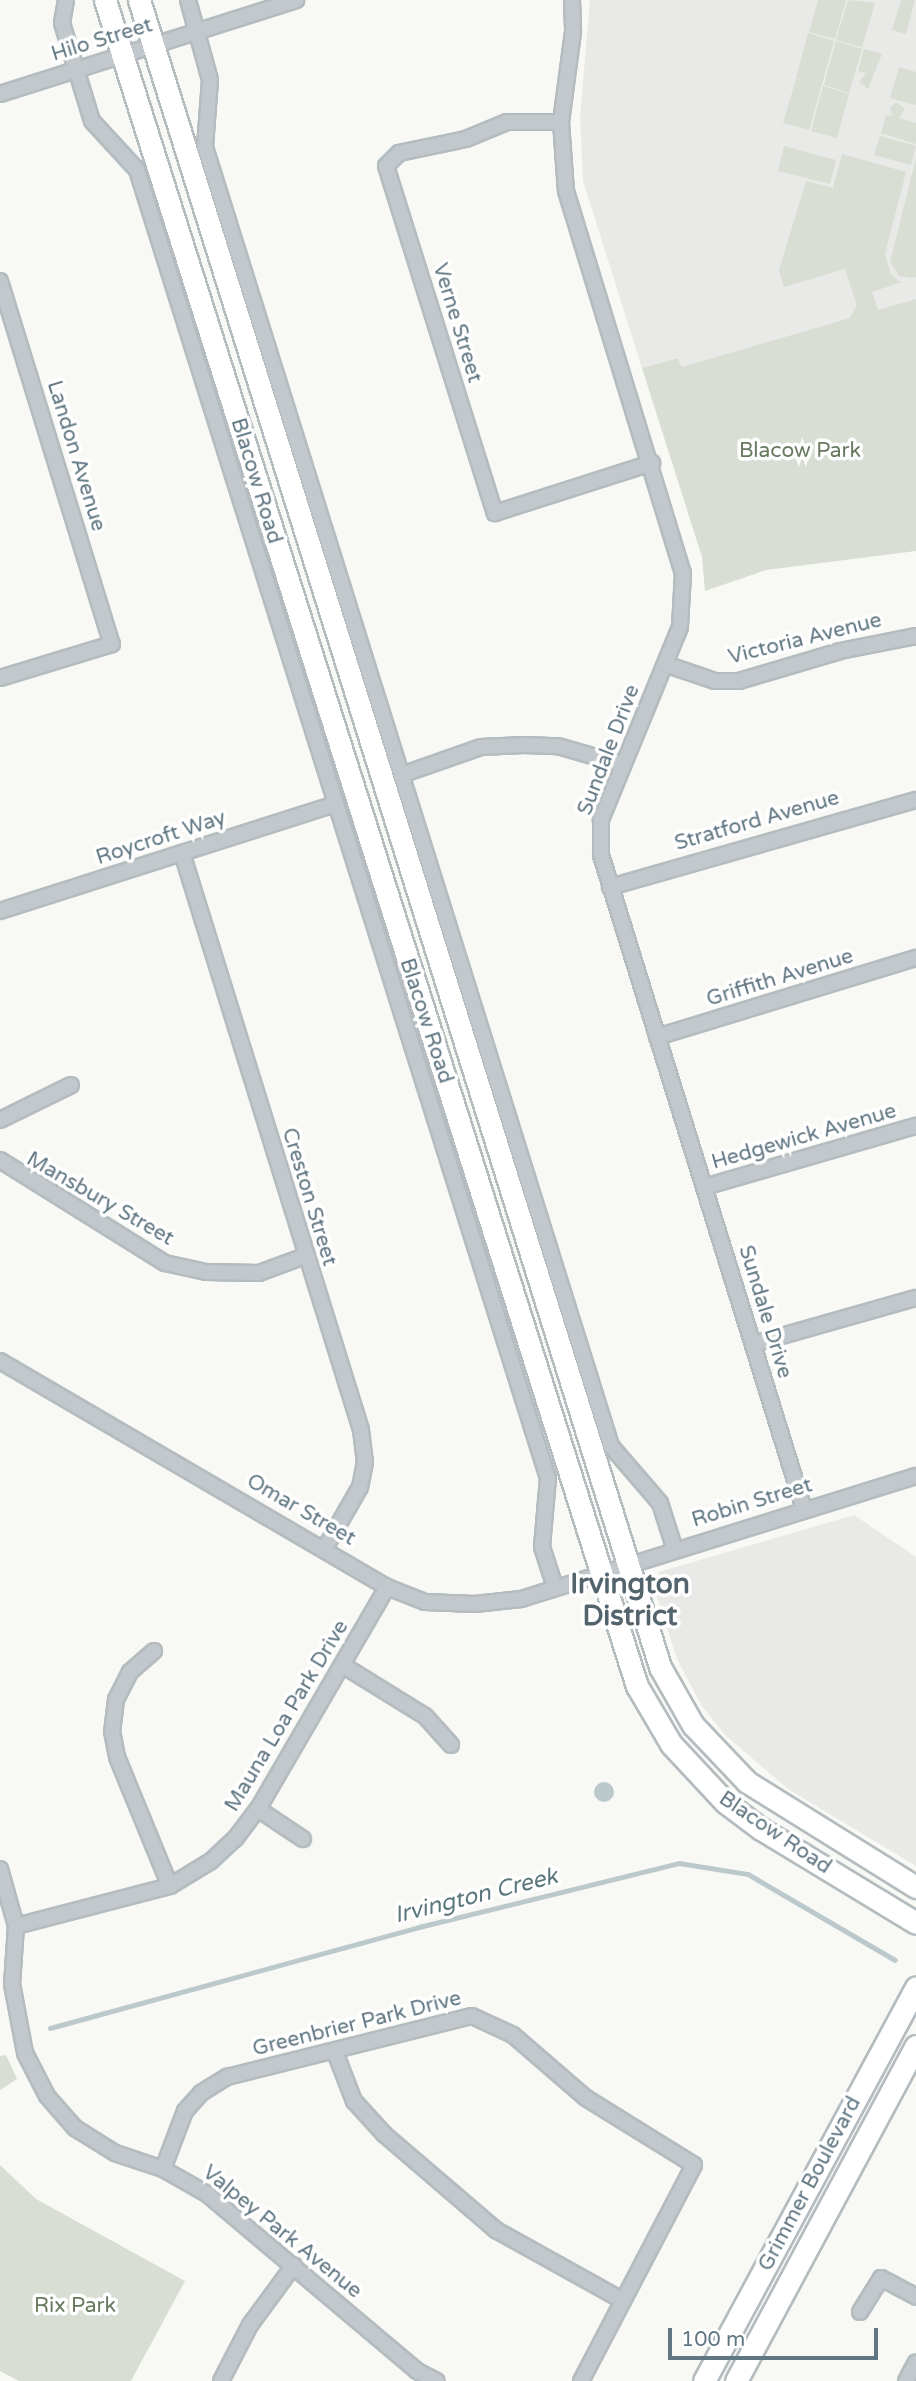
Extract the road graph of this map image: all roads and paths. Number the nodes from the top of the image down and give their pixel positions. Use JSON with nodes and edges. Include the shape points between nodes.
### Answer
{"nodes":[{"id":1,"x":66,"y":0,"type":"edge"},
{"id":2,"x":105,"y":0,"type":"edge"},
{"id":3,"x":139,"y":0,"type":"edge"},
{"id":4,"x":188,"y":0,"type":"edge"},
{"id":5,"x":296,"y":0,"type":"edge"},
{"id":6,"x":572,"y":0,"type":"edge"},
{"id":7,"x":198,"y":31,"type":"junction"},
{"id":8,"x":154,"y":47,"type":"junction"},
{"id":9,"x":123,"y":57,"type":"junction"},
{"id":10,"x":76,"y":71,"type":"junction"},
{"id":11,"x":0,"y":94,"type":"edge"},
{"id":12,"x":561,"y":122,"type":"junction"},
{"id":13,"x":0,"y":281,"type":"edge"},
{"id":14,"x":652,"y":463,"type":"junction"},
{"id":15,"x":916,"y":636,"type":"edge"},
{"id":16,"x":665,"y":664,"type":"junction"},
{"id":17,"x":0,"y":678,"type":"edge"},
{"id":18,"x":623,"y":765,"type":"junction"},
{"id":19,"x":404,"y":774,"type":"junction"},
{"id":20,"x":916,"y":800,"type":"edge"},
{"id":21,"x":335,"y":804,"type":"junction"},
{"id":22,"x":182,"y":853,"type":"junction"},
{"id":23,"x":610,"y":887,"type":"junction"},
{"id":24,"x":0,"y":911,"type":"edge"},
{"id":25,"x":916,"y":958,"type":"edge"},
{"id":26,"x":657,"y":1037,"type":"junction"},
{"id":27,"x":71,"y":1086,"type":"dead end"},
{"id":28,"x":0,"y":1119,"type":"edge"},
{"id":29,"x":916,"y":1126,"type":"edge"},
{"id":30,"x":0,"y":1160,"type":"edge"},
{"id":31,"x":704,"y":1187,"type":"junction"},
{"id":32,"x":305,"y":1256,"type":"junction"},
{"id":33,"x":916,"y":1298,"type":"edge"},
{"id":34,"x":753,"y":1344,"type":"junction"},
{"id":35,"x":0,"y":1361,"type":"edge"},
{"id":36,"x":916,"y":1475,"type":"edge"},
{"id":37,"x":804,"y":1509,"type":"junction"},
{"id":38,"x":325,"y":1548,"type":"junction"},
{"id":39,"x":675,"y":1550,"type":"junction"},
{"id":40,"x":627,"y":1564,"type":"junction"},
{"id":41,"x":601,"y":1572,"type":"junction"},
{"id":42,"x":387,"y":1587,"type":"junction"},
{"id":43,"x":555,"y":1587,"type":"junction"},
{"id":44,"x":155,"y":1651,"type":"dead end"},
{"id":45,"x":344,"y":1666,"type":"junction"},
{"id":46,"x":451,"y":1745,"type":"dead end"},
{"id":47,"x":258,"y":1809,"type":"junction"},
{"id":48,"x":303,"y":1839,"type":"dead end"},
{"id":49,"x":0,"y":1869,"type":"edge"},
{"id":50,"x":170,"y":1886,"type":"junction"},
{"id":51,"x":916,"y":1887,"type":"edge"},
{"id":52,"x":916,"y":1923,"type":"edge"},
{"id":53,"x":16,"y":1926,"type":"junction"},
{"id":54,"x":916,"y":1987,"type":"edge"},
{"id":55,"x":916,"y":2046,"type":"edge"},
{"id":56,"x":335,"y":2052,"type":"junction"},
{"id":57,"x":163,"y":2169,"type":"junction"},
{"id":58,"x":294,"y":2265,"type":"junction"},
{"id":59,"x":916,"y":2297,"type":"edge"},
{"id":60,"x":622,"y":2300,"type":"junction"},
{"id":61,"x":860,"y":2312,"type":"dead end"},
{"id":62,"x":916,"y":2362,"type":"edge"},
{"id":63,"x":414,"y":2376,"type":"edge"},
{"id":64,"x":220,"y":2381,"type":"edge"},
{"id":65,"x":437,"y":2381,"type":"edge"},
{"id":66,"x":581,"y":2381,"type":"edge"},
{"id":67,"x":704,"y":2381,"type":"edge"},
{"id":68,"x":736,"y":2381,"type":"edge"},
{"id":69,"x":906,"y":2381,"type":"edge"}],
"edges":[{"from":1,"to":10,"type":"street","name":"Blacow Road","via":[[62,23]]},
{"from":2,"to":9,"type":"main road","name":"Blacow Road"},
{"from":3,"to":8,"type":"main road","name":"Blacow Road"},
{"from":4,"to":7,"type":"street"},
{"from":5,"to":7,"type":"street","name":"Hilo Street"},
{"from":6,"to":12,"type":"street","name":"Sundale Drive"},
{"from":7,"to":8,"type":"street","name":"Hilo Street"},
{"from":7,"to":19,"type":"street","via":[[210,80],[205,147]]},
{"from":8,"to":9,"type":"street","name":"Hilo Street"},
{"from":8,"to":40,"type":"main road","name":"Blacow Road"},
{"from":9,"to":10,"type":"street","name":"Hilo Street"},
{"from":9,"to":41,"type":"main road","name":"Blacow Road"},
{"from":10,"to":11,"type":"street","name":"Hilo Street"},
{"from":10,"to":21,"type":"street","name":"Blacow Road","via":[[92,121],[137,170]]},
{"from":12,"to":14,"type":"street","name":"Sundale Drive","via":[[566,191]]},
{"from":12,"to":14,"type":"street","name":"Verne Street","via":[[507,122],[466,139],[399,153],[386,166],[495,513]]},
{"from":13,"to":17,"type":"street","name":"Landon Avenue","via":[[112,644]]},
{"from":14,"to":16,"type":"street","name":"Sundale Drive","via":[[683,573],[680,627]]},
{"from":15,"to":16,"type":"street","name":"Victoria Avenue","via":[[840,650],[739,681],[715,681]]},
{"from":16,"to":18,"type":"street","name":"Sundale Drive"},
{"from":18,"to":19,"type":"street","via":[[558,746],[524,745],[481,747]]},
{"from":18,"to":23,"type":"street","name":"Sundale Drive","via":[[601,820],[601,855]]},
{"from":19,"to":39,"type":"street","via":[[611,1446],[660,1503]]},
{"from":20,"to":23,"type":"street","name":"Stratford Avenue"},
{"from":21,"to":22,"type":"street","name":"Roycroft Way"},
{"from":21,"to":43,"type":"street","name":"Blacow Road","via":[[548,1478],[542,1547]]},
{"from":22,"to":24,"type":"street","name":"Roycroft Way"},
{"from":22,"to":32,"type":"street","name":"Creston Street"},
{"from":23,"to":26,"type":"street","name":"Sundale Drive"},
{"from":25,"to":26,"type":"street","name":"Griffith Avenue"},
{"from":26,"to":31,"type":"street","name":"Sundale Drive"},
{"from":27,"to":28,"type":"street"},
{"from":29,"to":31,"type":"street","name":"Hedgewick Avenue"},
{"from":30,"to":32,"type":"street","name":"Mansbury Street","via":[[165,1263],[206,1272],[259,1273]]},
{"from":31,"to":34,"type":"street","name":"Sundale Drive"},
{"from":32,"to":38,"type":"street","name":"Creston Street","via":[[361,1430],[365,1462],[360,1487]]},
{"from":33,"to":34,"type":"street"},
{"from":34,"to":37,"type":"street","name":"Sundale Drive"},
{"from":35,"to":38,"type":"street","name":"Omar Street"},
{"from":36,"to":37,"type":"street","name":"Robin Street"},
{"from":37,"to":39,"type":"street","name":"Robin Street"},
{"from":38,"to":42,"type":"street","name":"Omar Street"},
{"from":39,"to":40,"type":"street","name":"Robin Street"},
{"from":40,"to":41,"type":"street","name":"Robin Street"},
{"from":40,"to":51,"type":"main road","name":"Blacow Road","via":[[664,1675],[687,1717],[714,1751],[773,1801]]},
{"from":41,"to":43,"type":"street","name":"Omar Street"},
{"from":41,"to":52,"type":"main road","name":"Blacow Road","via":[[637,1686],[660,1729],[691,1770],[761,1829]]},
{"from":42,"to":43,"type":"street","name":"Omar Street","via":[[425,1602],[475,1604],[521,1599]]},
{"from":42,"to":45,"type":"street","name":"Mauna Loa Park Drive"},
{"from":44,"to":50,"type":"street","via":[[130,1672],[116,1700],[112,1731],[117,1757]]},
{"from":45,"to":46,"type":"street","via":[[425,1716]]},
{"from":45,"to":47,"type":"street","name":"Mauna Loa Park Drive"},
{"from":47,"to":48,"type":"street"},
{"from":47,"to":50,"type":"street","name":"Mauna Loa Park Drive","via":[[211,1861]]},
{"from":49,"to":53,"type":"street","name":"Valpey Park Avenue"},
{"from":50,"to":53,"type":"street","name":"Mauna Loa Park Drive"},
{"from":53,"to":57,"type":"street","name":"Valpey Park Avenue","via":[[12,1984],[25,2053],[47,2096],[75,2128],[105,2147]]},
{"from":54,"to":67,"type":"main road","name":"Grimmer Boulevard"},
{"from":55,"to":68,"type":"main road","name":"Grimmer Boulevard"},
{"from":56,"to":57,"type":"street","name":"Greenbrier Park Drive","via":[[227,2077],[201,2093],[185,2111]]},
{"from":56,"to":60,"type":"street","via":[[354,2101],[384,2134],[496,2230]]},
{"from":56,"to":60,"type":"street","name":"Greenbrier Park Drive","via":[[472,2015],[513,2035],[586,2098],[694,2165]]},
{"from":57,"to":58,"type":"street","name":"Valpey Park Avenue","via":[[206,2194]]},
{"from":58,"to":63,"type":"street","name":"Valpey Park Avenue"},
{"from":58,"to":64,"type":"street","via":[[250,2325]]},
{"from":59,"to":61,"type":"street","via":[[881,2278]]},
{"from":60,"to":66,"type":"street"},
{"from":62,"to":69,"type":"street"},
{"from":63,"to":65,"type":"street","name":"Valpey Park Avenue"}]}
